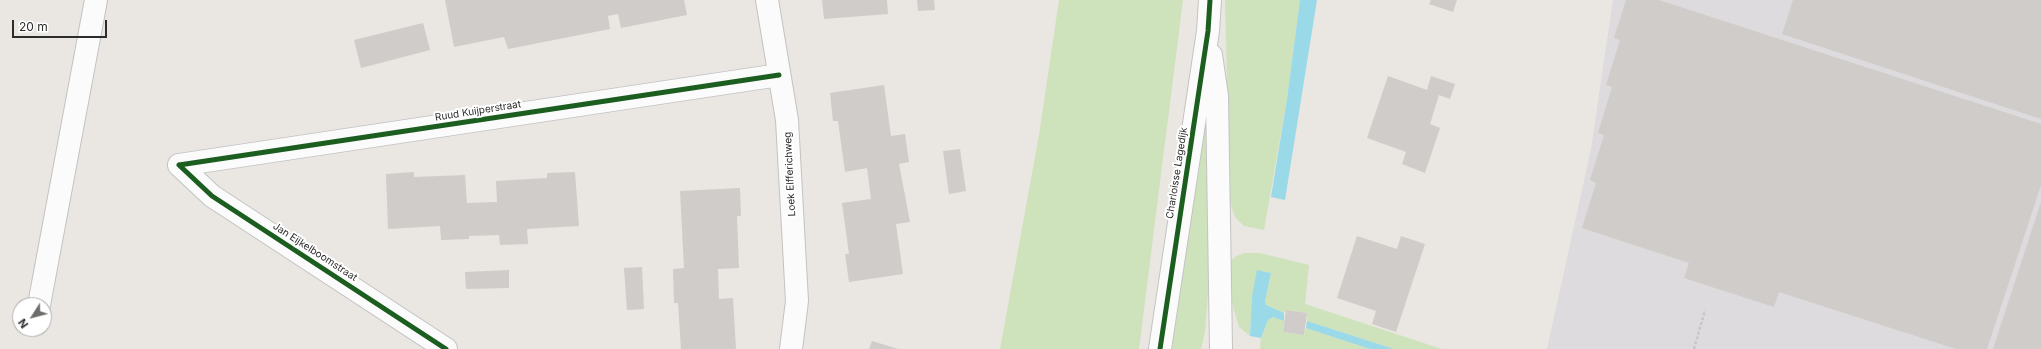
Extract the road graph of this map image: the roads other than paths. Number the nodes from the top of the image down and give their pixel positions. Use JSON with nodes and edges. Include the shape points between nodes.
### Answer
{"nodes":[{"id":1,"x":96,"y":0,"type":"edge"},
{"id":2,"x":767,"y":0,"type":"edge"},
{"id":3,"x":1210,"y":0,"type":"edge"},
{"id":4,"x":1208,"y":31,"type":"junction"},
{"id":5,"x":780,"y":75,"type":"junction"},
{"id":6,"x":179,"y":165,"type":"joint"},
{"id":7,"x":40,"y":297,"type":"edge"},
{"id":8,"x":446,"y":349,"type":"edge"},
{"id":9,"x":791,"y":349,"type":"edge"},
{"id":10,"x":1160,"y":349,"type":"edge"},
{"id":11,"x":1221,"y":349,"type":"edge"}],
"edges":[{"from":1,"to":7,"type":"street"},
{"from":2,"to":5,"type":"street","name":"Loek Elfferichweg"},
{"from":3,"to":4,"type":"street","name":"Charloisse Lagedijk"},
{"from":4,"to":10,"type":"street","name":"Charloisse Lagedijk"},
{"from":4,"to":11,"type":"street","name":"Charloisse Lagedijk","via":[[1217,96]]},
{"from":5,"to":6,"type":"street","name":"Ruud Kuijperstraat"},
{"from":5,"to":9,"type":"street","name":"Loek Elfferichweg","via":[[787,120],[797,301]]},
{"from":6,"to":8,"type":"street","name":"Jan Eijkelboomstraat","via":[[212,196]]}]}
